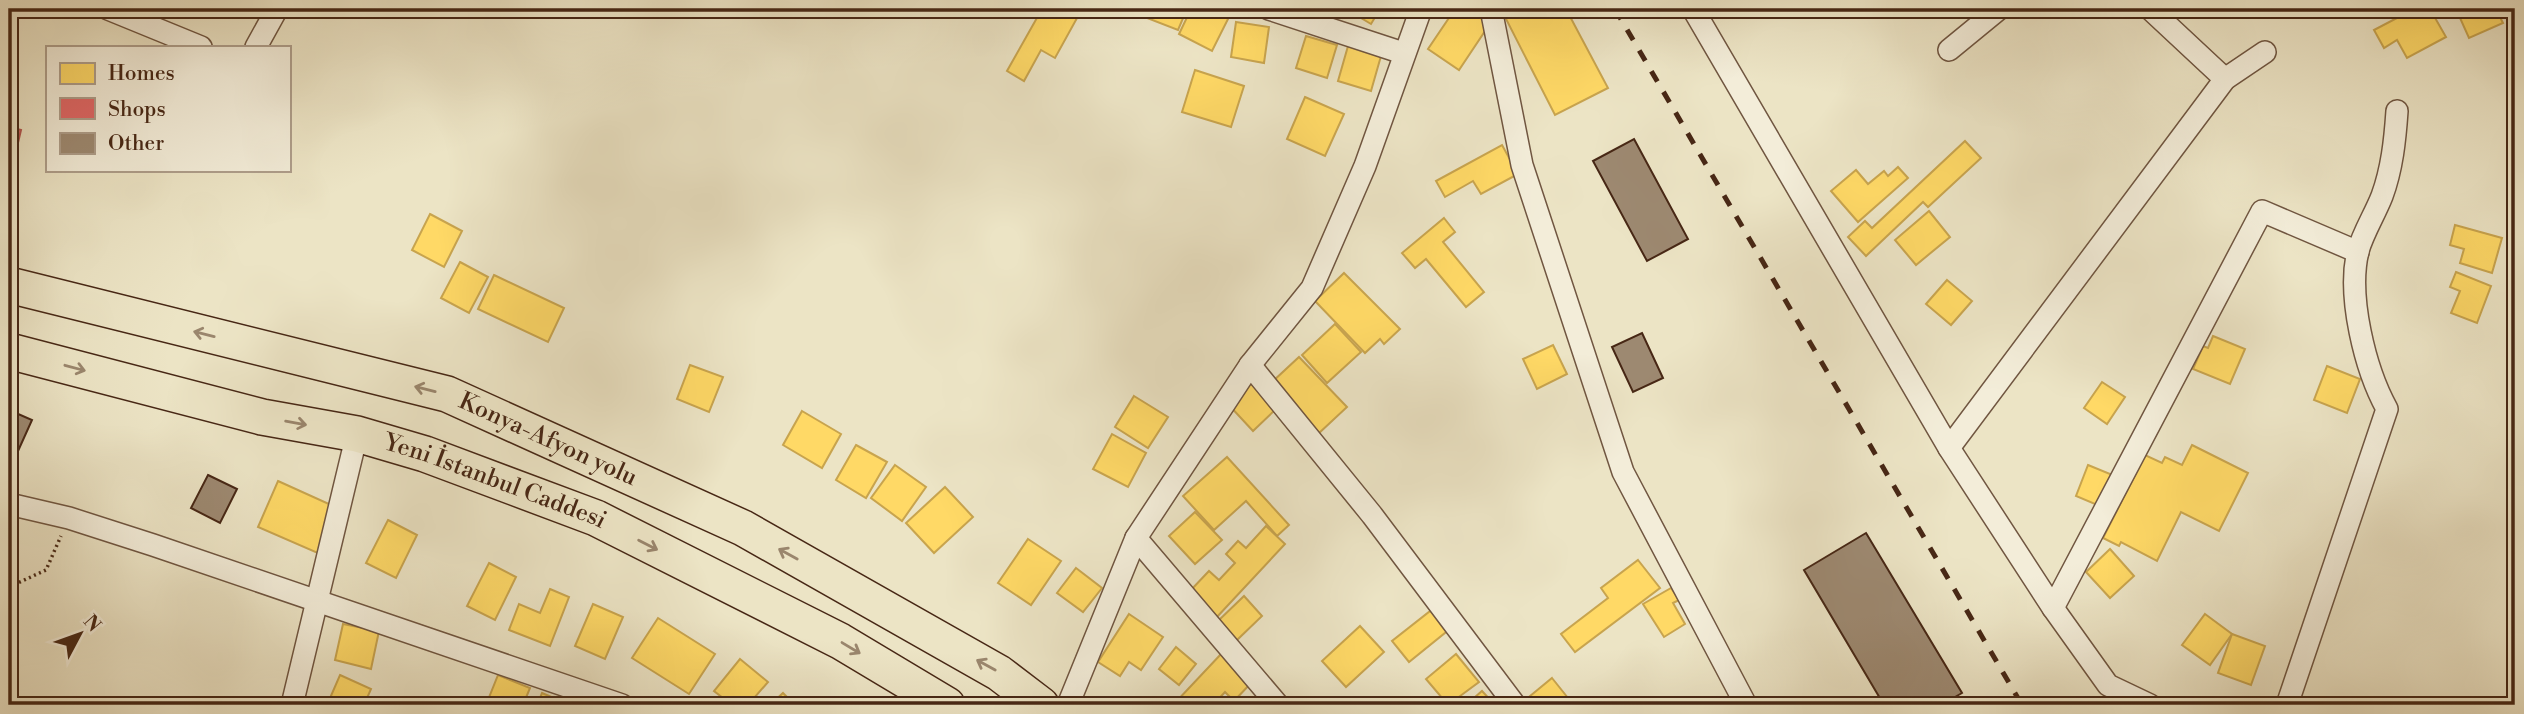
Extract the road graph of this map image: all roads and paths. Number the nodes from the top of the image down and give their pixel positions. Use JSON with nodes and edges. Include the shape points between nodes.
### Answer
{"nodes":[{"id":1,"x":108,"y":9,"type":"edge"},
{"id":2,"x":277,"y":9,"type":"edge"},
{"id":3,"x":1269,"y":9,"type":"edge"},
{"id":4,"x":1421,"y":9,"type":"edge"},
{"id":5,"x":1491,"y":9,"type":"edge"},
{"id":6,"x":1693,"y":9,"type":"edge"},
{"id":7,"x":1999,"y":9,"type":"edge"},
{"id":8,"x":2150,"y":9,"type":"edge"},
{"id":9,"x":199,"y":46,"type":"edge"},
{"id":10,"x":257,"y":46,"type":"edge"},
{"id":11,"x":1949,"y":50,"type":"dead end"},
{"id":12,"x":2265,"y":52,"type":"dead end"},
{"id":13,"x":1403,"y":53,"type":"junction"},
{"id":14,"x":2225,"y":79,"type":"junction"},
{"id":15,"x":2397,"y":111,"type":"dead end"},
{"id":16,"x":2358,"y":252,"type":"junction"},
{"id":17,"x":9,"y":285,"type":"edge"},
{"id":18,"x":9,"y":351,"type":"edge"},
{"id":19,"x":1250,"y":365,"type":"junction"},
{"id":20,"x":357,"y":434,"type":"junction"},
{"id":21,"x":1949,"y":448,"type":"junction"},
{"id":22,"x":9,"y":504,"type":"edge"},
{"id":23,"x":69,"y":518,"type":"junction"},
{"id":24,"x":1136,"y":538,"type":"junction"},
{"id":25,"x":9,"y":587,"type":"edge"},
{"id":26,"x":318,"y":603,"type":"junction"},
{"id":27,"x":2053,"y":608,"type":"junction"},
{"id":28,"x":292,"y":705,"type":"edge"},
{"id":29,"x":622,"y":705,"type":"edge"},
{"id":30,"x":947,"y":705,"type":"edge"},
{"id":31,"x":1041,"y":705,"type":"edge"},
{"id":32,"x":1068,"y":705,"type":"edge"},
{"id":33,"x":1278,"y":705,"type":"edge"},
{"id":34,"x":1515,"y":705,"type":"edge"},
{"id":35,"x":1746,"y":705,"type":"edge"},
{"id":36,"x":2150,"y":705,"type":"edge"},
{"id":37,"x":2287,"y":705,"type":"edge"}],
"edges":[{"from":1,"to":9,"type":"street"},
{"from":2,"to":10,"type":"street"},
{"from":3,"to":13,"type":"street"},
{"from":4,"to":13,"type":"street"},
{"from":5,"to":35,"type":"street","via":[[1522,164],[1623,472]]},
{"from":6,"to":21,"type":"street"},
{"from":7,"to":11,"type":"street"},
{"from":8,"to":14,"type":"street"},
{"from":12,"to":14,"type":"street"},
{"from":13,"to":19,"type":"street","via":[[1365,166],[1312,288]]},
{"from":14,"to":21,"type":"street"},
{"from":15,"to":16,"type":"street","via":[[2383,193]]},
{"from":16,"to":27,"type":"street","via":[[2262,211]]},
{"from":16,"to":37,"type":"street","via":[[2355,307],[2378,393],[2387,409]]},
{"from":31,"to":17,"type":"highway","name":"Konya-Afyon yolu","one_way":true,"via":[[999,673],[743,528],[447,394]]},
{"from":18,"to":20,"type":"highway","name":"Yeni İstanbul Caddesi","one_way":true,"via":[[262,417]]},
{"from":19,"to":24,"type":"street"},
{"from":19,"to":34,"type":"street","via":[[1373,515]]},
{"from":20,"to":26,"type":"street"},
{"from":20,"to":30,"type":"highway","name":"Yeni İstanbul Caddesi","one_way":true,"via":[[425,454],[596,518],[840,641]]},
{"from":21,"to":27,"type":"street"},
{"from":22,"to":23,"type":"street"},
{"from":23,"to":25,"type":"path","via":[[46,570]]},
{"from":23,"to":26,"type":"street"},
{"from":24,"to":32,"type":"street"},
{"from":24,"to":33,"type":"street"},
{"from":26,"to":28,"type":"street"},
{"from":26,"to":29,"type":"street"},
{"from":27,"to":36,"type":"street","via":[[2108,685]]}]}
